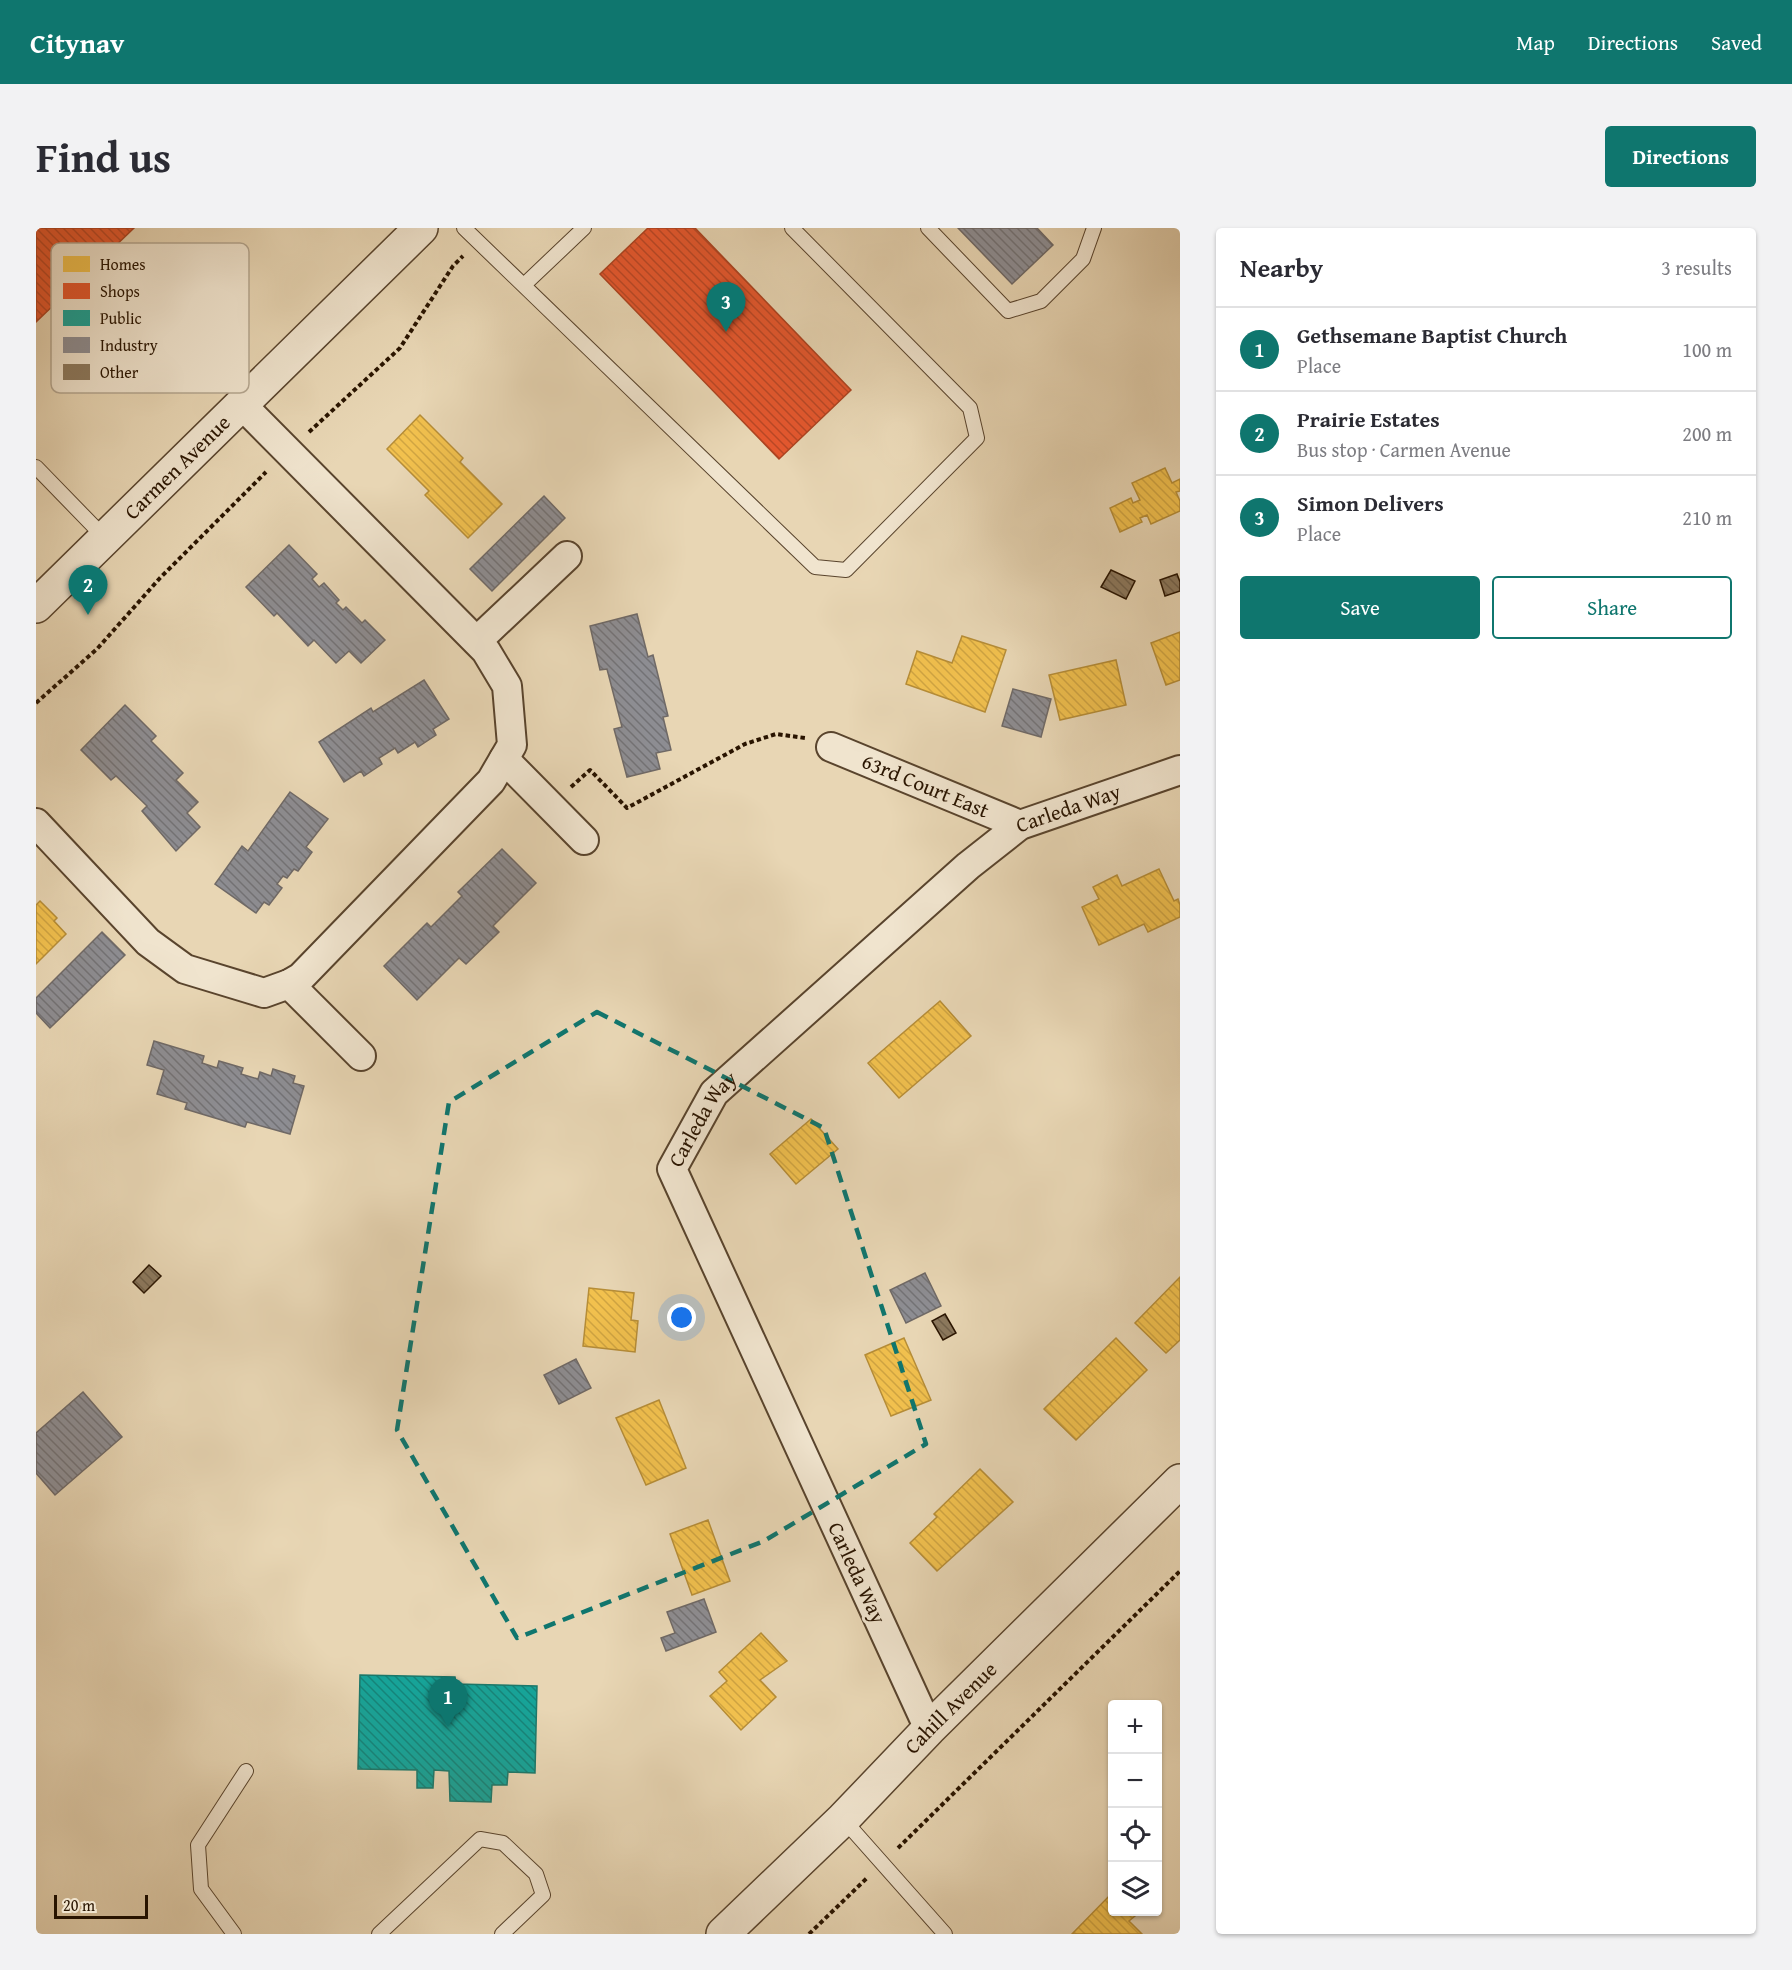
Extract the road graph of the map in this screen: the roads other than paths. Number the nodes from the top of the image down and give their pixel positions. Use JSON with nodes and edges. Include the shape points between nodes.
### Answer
{"nodes":[{"id":1,"x":421,"y":228,"type":"edge"},
{"id":2,"x":464,"y":228,"type":"edge"},
{"id":3,"x":584,"y":228,"type":"edge"},
{"id":4,"x":792,"y":228,"type":"edge"},
{"id":5,"x":928,"y":228,"type":"edge"},
{"id":6,"x":1094,"y":228,"type":"edge"},
{"id":7,"x":524,"y":285,"type":"junction"},
{"id":8,"x":241,"y":404,"type":"junction"},
{"id":9,"x":36,"y":467,"type":"edge"},
{"id":10,"x":105,"y":538,"type":"junction"},
{"id":11,"x":567,"y":556,"type":"dead end"},
{"id":12,"x":36,"y":606,"type":"edge"},
{"id":13,"x":477,"y":641,"type":"junction"},
{"id":14,"x":831,"y":747,"type":"road end"},
{"id":15,"x":504,"y":759,"type":"junction"},
{"id":16,"x":1180,"y":770,"type":"edge"},
{"id":17,"x":36,"y":823,"type":"edge"},
{"id":18,"x":1020,"y":825,"type":"junction"},
{"id":19,"x":584,"y":840,"type":"dead end"},
{"id":20,"x":289,"y":984,"type":"junction"},
{"id":21,"x":361,"y":1056,"type":"dead end"},
{"id":22,"x":1180,"y":1481,"type":"edge"},
{"id":23,"x":929,"y":1729,"type":"junction"},
{"id":24,"x":246,"y":1771,"type":"dead end"},
{"id":25,"x":843,"y":1819,"type":"junction"},
{"id":26,"x":234,"y":1934,"type":"edge"},
{"id":27,"x":379,"y":1934,"type":"edge"},
{"id":28,"x":502,"y":1934,"type":"edge"},
{"id":29,"x":723,"y":1934,"type":"edge"},
{"id":30,"x":945,"y":1934,"type":"edge"}],
"edges":[{"from":1,"to":8,"type":"street","name":"Carmen Avenue"},
{"from":2,"to":7,"type":"lane"},
{"from":3,"to":7,"type":"lane"},
{"from":4,"to":7,"type":"lane","via":[[970,408],[977,438],[846,570],[815,567]]},
{"from":5,"to":6,"type":"lane","via":[[1008,311],[1041,301],[1083,259]]},
{"from":8,"to":10,"type":"street","name":"Carmen Avenue"},
{"from":8,"to":13,"type":"street"},
{"from":9,"to":10,"type":"lane"},
{"from":10,"to":12,"type":"street","name":"Carmen Avenue"},
{"from":11,"to":13,"type":"street"},
{"from":13,"to":15,"type":"street","via":[[507,686],[512,744]]},
{"from":14,"to":18,"type":"street","name":"63rd Court East"},
{"from":15,"to":19,"type":"street"},
{"from":15,"to":20,"type":"street","via":[[491,781]]},
{"from":16,"to":18,"type":"street","name":"Carleda Way"},
{"from":17,"to":20,"type":"street","via":[[148,942],[185,969],[264,993]]},
{"from":18,"to":23,"type":"street","name":"Carleda Way","via":[[968,866],[714,1093],[672,1169]]},
{"from":20,"to":21,"type":"street"},
{"from":22,"to":23,"type":"street","name":"Cahill Avenue"},
{"from":23,"to":25,"type":"street","name":"Cahill Avenue"},
{"from":24,"to":26,"type":"lane","via":[[198,1845],[201,1889]]},
{"from":25,"to":29,"type":"street","name":"Cahill Avenue"},
{"from":25,"to":30,"type":"lane"},
{"from":27,"to":28,"type":"lane","via":[[480,1839],[503,1843],[536,1874],[543,1895]]}]}
